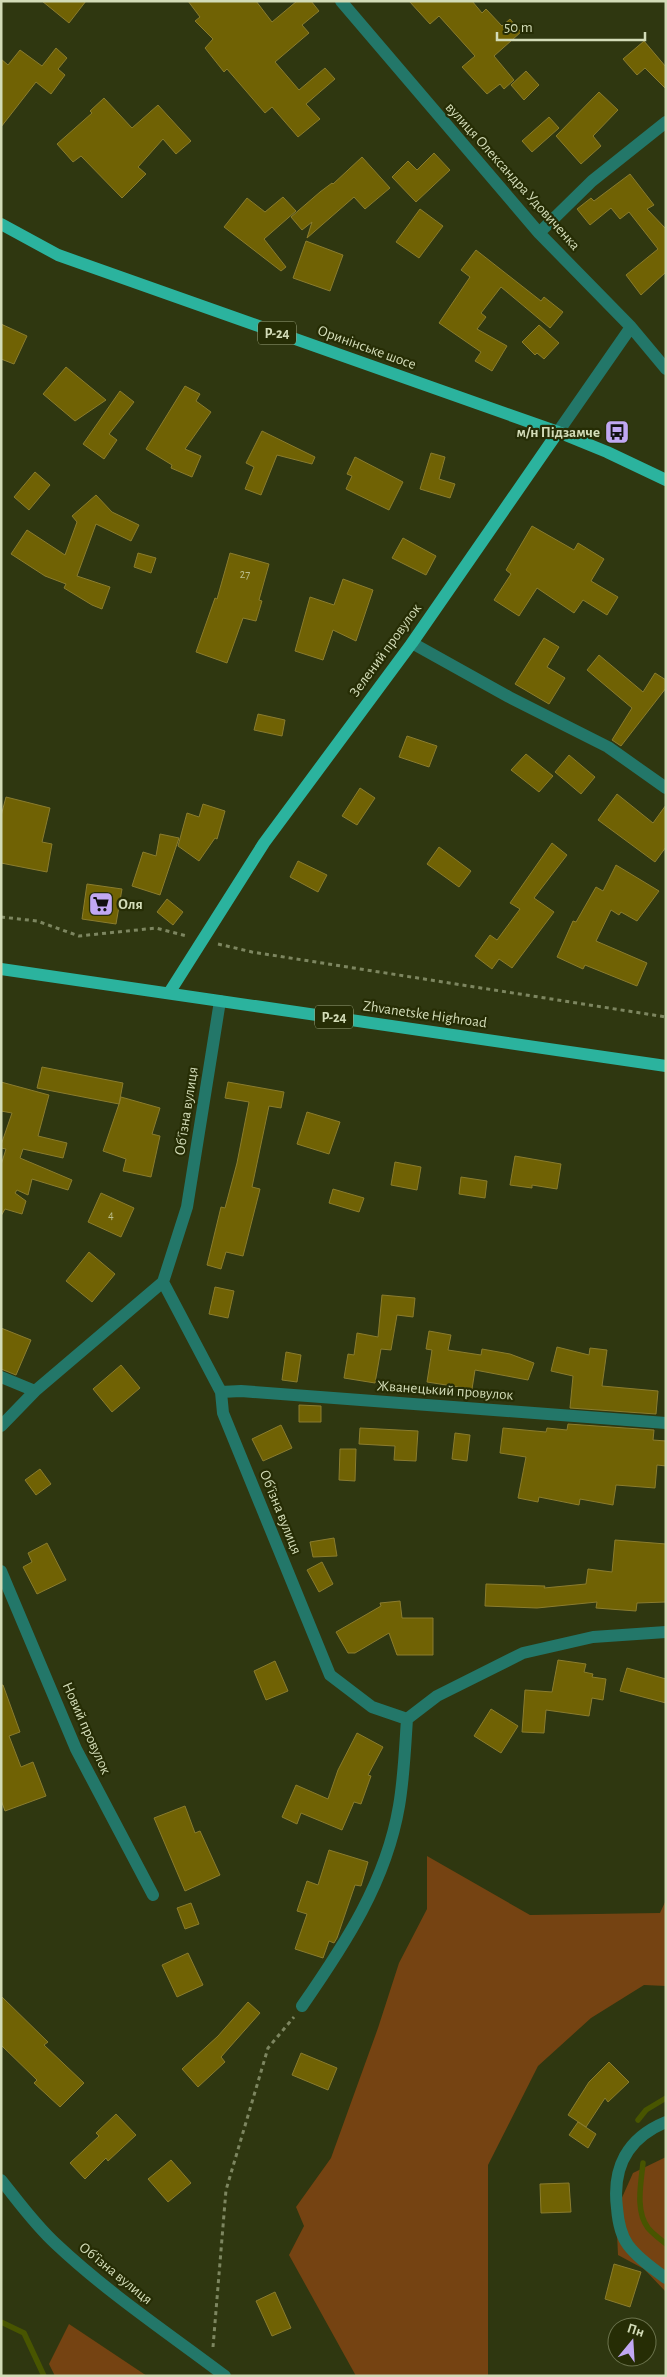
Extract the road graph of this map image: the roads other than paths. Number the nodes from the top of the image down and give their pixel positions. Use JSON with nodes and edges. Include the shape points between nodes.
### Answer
{"nodes":[{"id":1,"x":340,"y":1,"type":"edge"},
{"id":2,"x":666,"y":122,"type":"edge"},
{"id":3,"x":1,"y":224,"type":"edge"},
{"id":4,"x":539,"y":233,"type":"junction"},
{"id":5,"x":631,"y":326,"type":"junction"},
{"id":6,"x":666,"y":369,"type":"edge"},
{"id":7,"x":558,"y":432,"type":"junction"},
{"id":8,"x":666,"y":480,"type":"edge"},
{"id":9,"x":412,"y":643,"type":"junction"},
{"id":10,"x":666,"y":788,"type":"edge"},
{"id":11,"x":1,"y":969,"type":"edge"},
{"id":12,"x":169,"y":993,"type":"junction"},
{"id":13,"x":220,"y":1001,"type":"junction"},
{"id":14,"x":666,"y":1066,"type":"edge"},
{"id":15,"x":163,"y":1282,"type":"junction"},
{"id":16,"x":1,"y":1377,"type":"edge"},
{"id":17,"x":35,"y":1391,"type":"junction"},
{"id":18,"x":221,"y":1392,"type":"junction"},
{"id":19,"x":666,"y":1423,"type":"edge"},
{"id":20,"x":1,"y":1426,"type":"edge"},
{"id":21,"x":1,"y":1571,"type":"edge"},
{"id":22,"x":666,"y":1632,"type":"edge"},
{"id":23,"x":407,"y":1719,"type":"junction"},
{"id":24,"x":153,"y":1895,"type":"dead end"},
{"id":25,"x":302,"y":2006,"type":"road end"},
{"id":26,"x":666,"y":2122,"type":"edge"},
{"id":27,"x":1,"y":2180,"type":"edge"},
{"id":28,"x":666,"y":2278,"type":"edge"},
{"id":29,"x":226,"y":2376,"type":"edge"}],
"edges":[{"from":1,"to":4,"type":"street","name":"вулиця Олександра Удовиченка"},
{"from":2,"to":4,"type":"street","via":[[592,181]]},
{"from":3,"to":7,"type":"main road","name":"Оринінське шосе","number":"Р-24","via":[[58,255]]},
{"from":4,"to":5,"type":"street","name":"вулиця Олександра Удовиченка"},
{"from":5,"to":6,"type":"street","name":"вулиця Олександра Удовиченка"},
{"from":5,"to":7,"type":"street","name":"Зелений провулок"},
{"from":7,"to":8,"type":"main road","name":"Оринінське шосе","number":"Р-24"},
{"from":7,"to":9,"type":"main road","name":"Зелений провулок"},
{"from":9,"to":10,"type":"street","via":[[608,747]]},
{"from":9,"to":12,"type":"main road","name":"Зелений провулок","via":[[264,843]]},
{"from":11,"to":12,"type":"main road","name":"Zhvanetske Highroad","number":"Р-24"},
{"from":12,"to":13,"type":"main road","name":"Zhvanetske Highroad","number":"Р-24"},
{"from":13,"to":14,"type":"main road","name":"Zhvanetske Highroad","number":"Р-24"},
{"from":13,"to":15,"type":"street","name":"Обʼїзна вулиця","via":[[187,1207]]},
{"from":15,"to":17,"type":"street"},
{"from":15,"to":18,"type":"street","name":"Обʼїзна вулиця"},
{"from":16,"to":17,"type":"street"},
{"from":17,"to":20,"type":"street"},
{"from":18,"to":19,"type":"street","name":"Жванецький провулок"},
{"from":18,"to":23,"type":"street","name":"Обʼїзна вулиця","via":[[223,1413],[330,1675],[372,1707]]},
{"from":21,"to":24,"type":"street","name":"Новий провулок","via":[[76,1749]]},
{"from":22,"to":23,"type":"street","via":[[593,1638],[523,1653],[437,1696]]},
{"from":23,"to":25,"type":"street","via":[[399,1808],[377,1882],[342,1950]]},
{"from":26,"to":28,"type":"street","via":[[647,2132],[625,2156],[617,2172],[616,2187],[617,2214],[623,2237],[637,2254]]},
{"from":27,"to":29,"type":"street","name":"Обʼїзна вулиця","via":[[54,2243],[109,2290]]}]}
